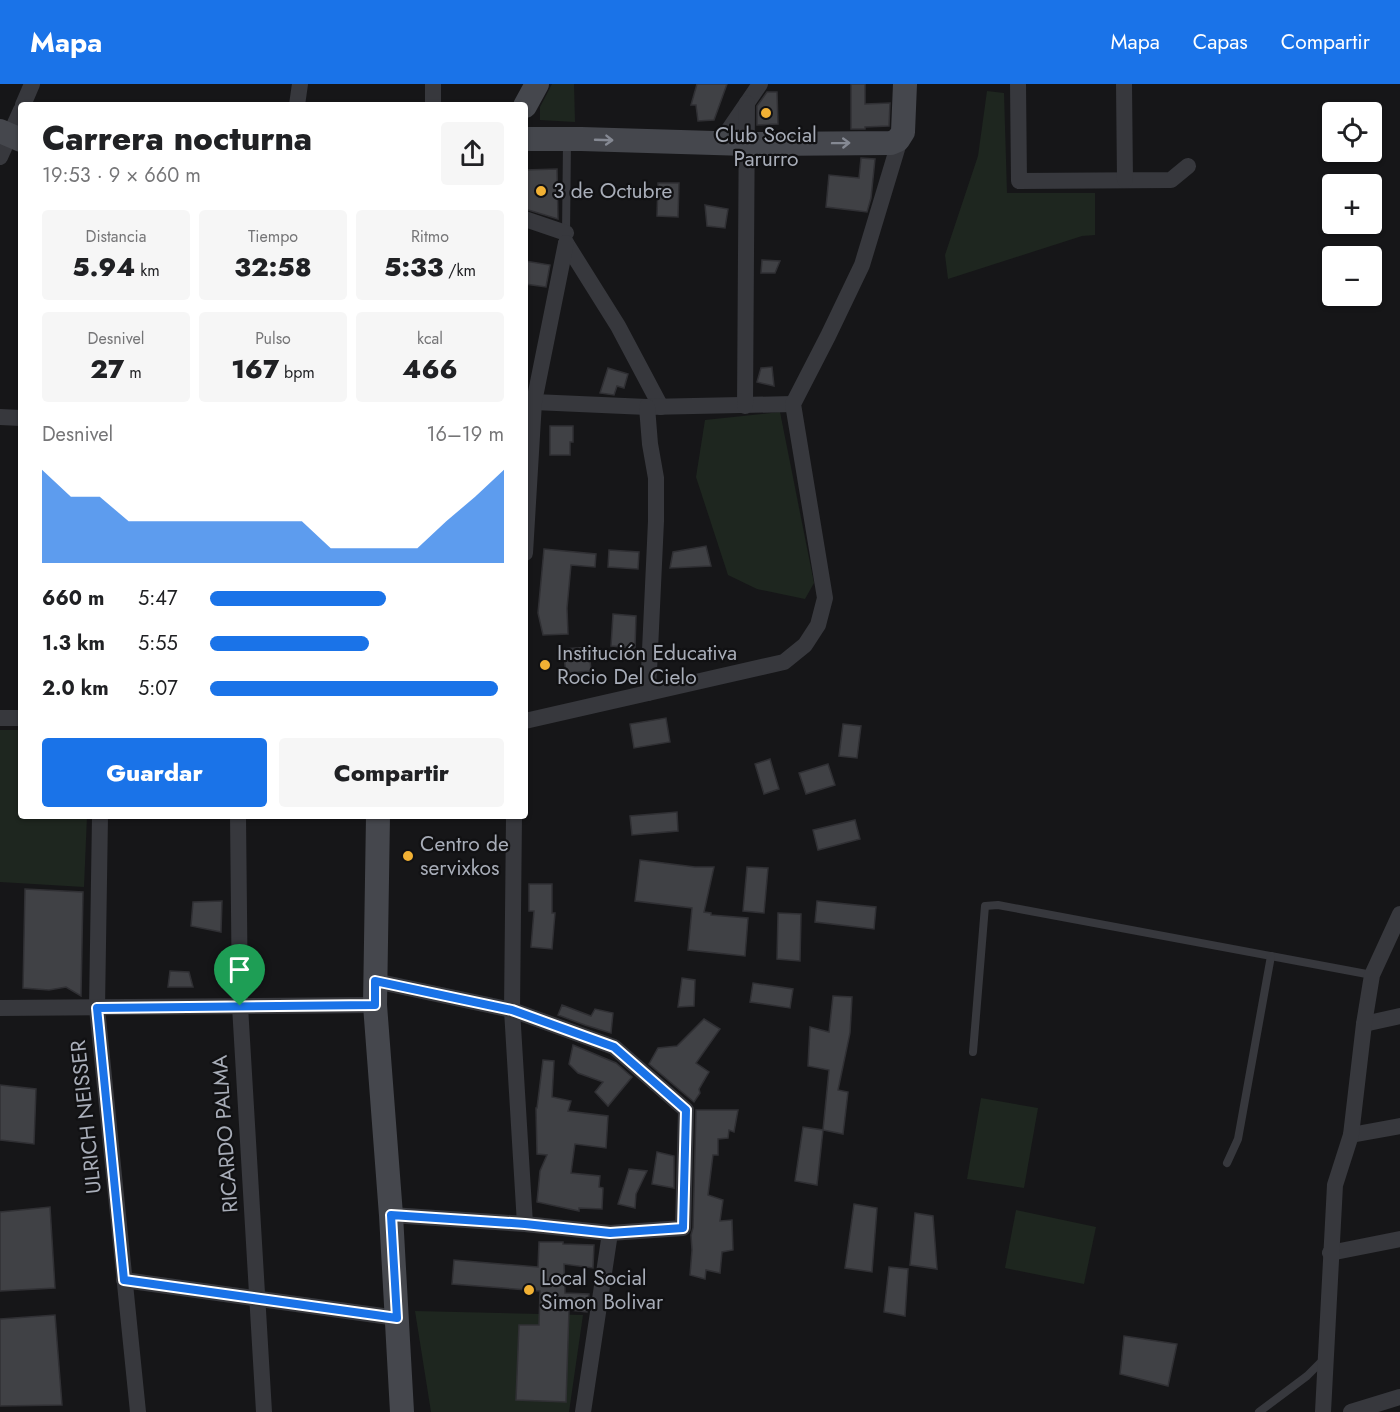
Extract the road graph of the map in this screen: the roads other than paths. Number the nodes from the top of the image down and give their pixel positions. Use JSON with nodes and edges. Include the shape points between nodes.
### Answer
{"nodes":[{"id":1,"x":32,"y":84,"type":"edge"},
{"id":2,"x":300,"y":84,"type":"edge"},
{"id":3,"x":433,"y":84,"type":"edge"},
{"id":4,"x":537,"y":84,"type":"edge"},
{"id":5,"x":760,"y":84,"type":"edge"},
{"id":6,"x":905,"y":84,"type":"edge"},
{"id":7,"x":1018,"y":84,"type":"edge"},
{"id":8,"x":1124,"y":84,"type":"edge"},
{"id":9,"x":24,"y":102,"type":"edge"},
{"id":10,"x":297,"y":102,"type":"edge"},
{"id":11,"x":433,"y":102,"type":"edge"},
{"id":12,"x":527,"y":102,"type":"edge"},
{"id":13,"x":747,"y":103,"type":"junction"},
{"id":14,"x":18,"y":116,"type":"edge"},
{"id":15,"x":901,"y":136,"type":"junction"},
{"id":16,"x":528,"y":139,"type":"edge"},
{"id":17,"x":567,"y":139,"type":"junction"},
{"id":18,"x":6,"y":140,"type":"edge"},
{"id":19,"x":719,"y":144,"type":"junction"},
{"id":20,"x":747,"y":144,"type":"junction"},
{"id":21,"x":1188,"y":166,"type":"dead end"},
{"id":22,"x":1125,"y":180,"type":"junction"},
{"id":23,"x":528,"y":220,"type":"edge"},
{"id":24,"x":566,"y":238,"type":"junction"},
{"id":25,"x":534,"y":402,"type":"junction"},
{"id":26,"x":793,"y":404,"type":"junction"},
{"id":27,"x":745,"y":405,"type":"junction"},
{"id":28,"x":654,"y":407,"type":"junction"},
{"id":29,"x":0,"y":417,"type":"edge"},
{"id":30,"x":18,"y":418,"type":"edge"},
{"id":31,"x":528,"y":428,"type":"edge"},
{"id":32,"x":648,"y":693,"type":"junction"},
{"id":33,"x":0,"y":718,"type":"edge"},
{"id":34,"x":18,"y":718,"type":"edge"},
{"id":35,"x":528,"y":720,"type":"edge"},
{"id":36,"x":100,"y":819,"type":"edge"},
{"id":37,"x":238,"y":819,"type":"edge"},
{"id":38,"x":378,"y":819,"type":"edge"},
{"id":39,"x":514,"y":819,"type":"edge"},
{"id":40,"x":1400,"y":914,"type":"edge"},
{"id":41,"x":1271,"y":956,"type":"junction"},
{"id":42,"x":1372,"y":975,"type":"junction"},
{"id":43,"x":375,"y":993,"type":"junction"},
{"id":44,"x":240,"y":1006,"type":"junction"},
{"id":45,"x":0,"y":1008,"type":"edge"},
{"id":46,"x":97,"y":1008,"type":"junction"},
{"id":47,"x":512,"y":1010,"type":"junction"},
{"id":48,"x":1400,"y":1016,"type":"edge"},
{"id":49,"x":1364,"y":1024,"type":"junction"},
{"id":50,"x":973,"y":1052,"type":"dead end"},
{"id":51,"x":1400,"y":1126,"type":"edge"},
{"id":52,"x":1351,"y":1135,"type":"junction"},
{"id":53,"x":1227,"y":1163,"type":"dead end"},
{"id":54,"x":391,"y":1215,"type":"junction"},
{"id":55,"x":525,"y":1224,"type":"junction"},
{"id":56,"x":610,"y":1233,"type":"junction"},
{"id":57,"x":1400,"y":1239,"type":"edge"},
{"id":58,"x":1330,"y":1253,"type":"junction"},
{"id":59,"x":124,"y":1280,"type":"junction"},
{"id":60,"x":258,"y":1298,"type":"junction"},
{"id":61,"x":397,"y":1318,"type":"junction"},
{"id":62,"x":1326,"y":1358,"type":"junction"},
{"id":63,"x":1400,"y":1397,"type":"edge"},
{"id":64,"x":138,"y":1412,"type":"edge"},
{"id":65,"x":264,"y":1412,"type":"edge"},
{"id":66,"x":402,"y":1412,"type":"edge"},
{"id":67,"x":583,"y":1412,"type":"edge"},
{"id":68,"x":1259,"y":1412,"type":"edge"},
{"id":69,"x":1323,"y":1412,"type":"edge"},
{"id":70,"x":1351,"y":1412,"type":"edge"}],
"edges":[{"from":1,"to":9,"type":"street"},
{"from":2,"to":10,"type":"street"},
{"from":3,"to":11,"type":"street"},
{"from":4,"to":12,"type":"main road"},
{"from":5,"to":13,"type":"street"},
{"from":6,"to":15,"type":"main road"},
{"from":7,"to":22,"type":"street","via":[[1018,181]]},
{"from":8,"to":22,"type":"street"},
{"from":13,"to":19,"type":"street"},
{"from":13,"to":20,"type":"street"},
{"from":14,"to":18,"type":"street"},
{"from":20,"to":15,"type":"main road","one_way":true,"via":[[886,143]]},
{"from":15,"to":26,"type":"street","via":[[862,265]]},
{"from":16,"to":17,"type":"main road"},
{"from":17,"to":19,"type":"main road","one_way":true},
{"from":17,"to":24,"type":"lane"},
{"from":19,"to":20,"type":"main road"},
{"from":20,"to":27,"type":"street"},
{"from":21,"to":22,"type":"street","via":[[1171,180]]},
{"from":23,"to":24,"type":"street"},
{"from":24,"to":25,"type":"street"},
{"from":24,"to":28,"type":"street","via":[[618,326]]},
{"from":25,"to":28,"type":"street"},
{"from":25,"to":31,"type":"street"},
{"from":26,"to":27,"type":"street"},
{"from":26,"to":32,"type":"street","via":[[825,598],[818,625],[805,645],[784,662]]},
{"from":27,"to":28,"type":"street"},
{"from":28,"to":32,"type":"street","via":[[650,444],[656,478],[656,521]]},
{"from":29,"to":30,"type":"street"},
{"from":32,"to":35,"type":"street"},
{"from":33,"to":34,"type":"street"},
{"from":36,"to":46,"type":"street","name":"ULRICH NEISSER"},
{"from":37,"to":44,"type":"street","name":"RICARDO PALMA"},
{"from":38,"to":43,"type":"main road"},
{"from":39,"to":47,"type":"street"},
{"from":40,"to":42,"type":"street"},
{"from":41,"to":42,"type":"lane"},
{"from":41,"to":50,"type":"lane","via":[[998,905],[986,906]]},
{"from":41,"to":53,"type":"lane","via":[[1238,1139]]},
{"from":42,"to":49,"type":"street"},
{"from":43,"to":44,"type":"street"},
{"from":43,"to":47,"type":"street"},
{"from":43,"to":54,"type":"main road"},
{"from":44,"to":46,"type":"street"},
{"from":44,"to":60,"type":"street","name":"RICARDO PALMA"},
{"from":45,"to":46,"type":"street"},
{"from":46,"to":59,"type":"street","name":"ULRICH NEISSER"},
{"from":47,"to":55,"type":"street"},
{"from":47,"to":56,"type":"street","via":[[614,1047],[686,1110],[683,1228]]},
{"from":48,"to":49,"type":"street"},
{"from":49,"to":52,"type":"street"},
{"from":51,"to":52,"type":"street"},
{"from":52,"to":58,"type":"street","via":[[1335,1185]]},
{"from":54,"to":55,"type":"street"},
{"from":54,"to":61,"type":"main road"},
{"from":55,"to":56,"type":"street"},
{"from":56,"to":67,"type":"street"},
{"from":57,"to":58,"type":"street"},
{"from":58,"to":62,"type":"street"},
{"from":59,"to":60,"type":"street"},
{"from":59,"to":64,"type":"street","name":"ULRICH NEISSER"},
{"from":60,"to":61,"type":"street"},
{"from":60,"to":65,"type":"street","name":"RICARDO PALMA"},
{"from":61,"to":66,"type":"main road"},
{"from":62,"to":68,"type":"lane"},
{"from":62,"to":69,"type":"street"},
{"from":63,"to":70,"type":"street"}]}
